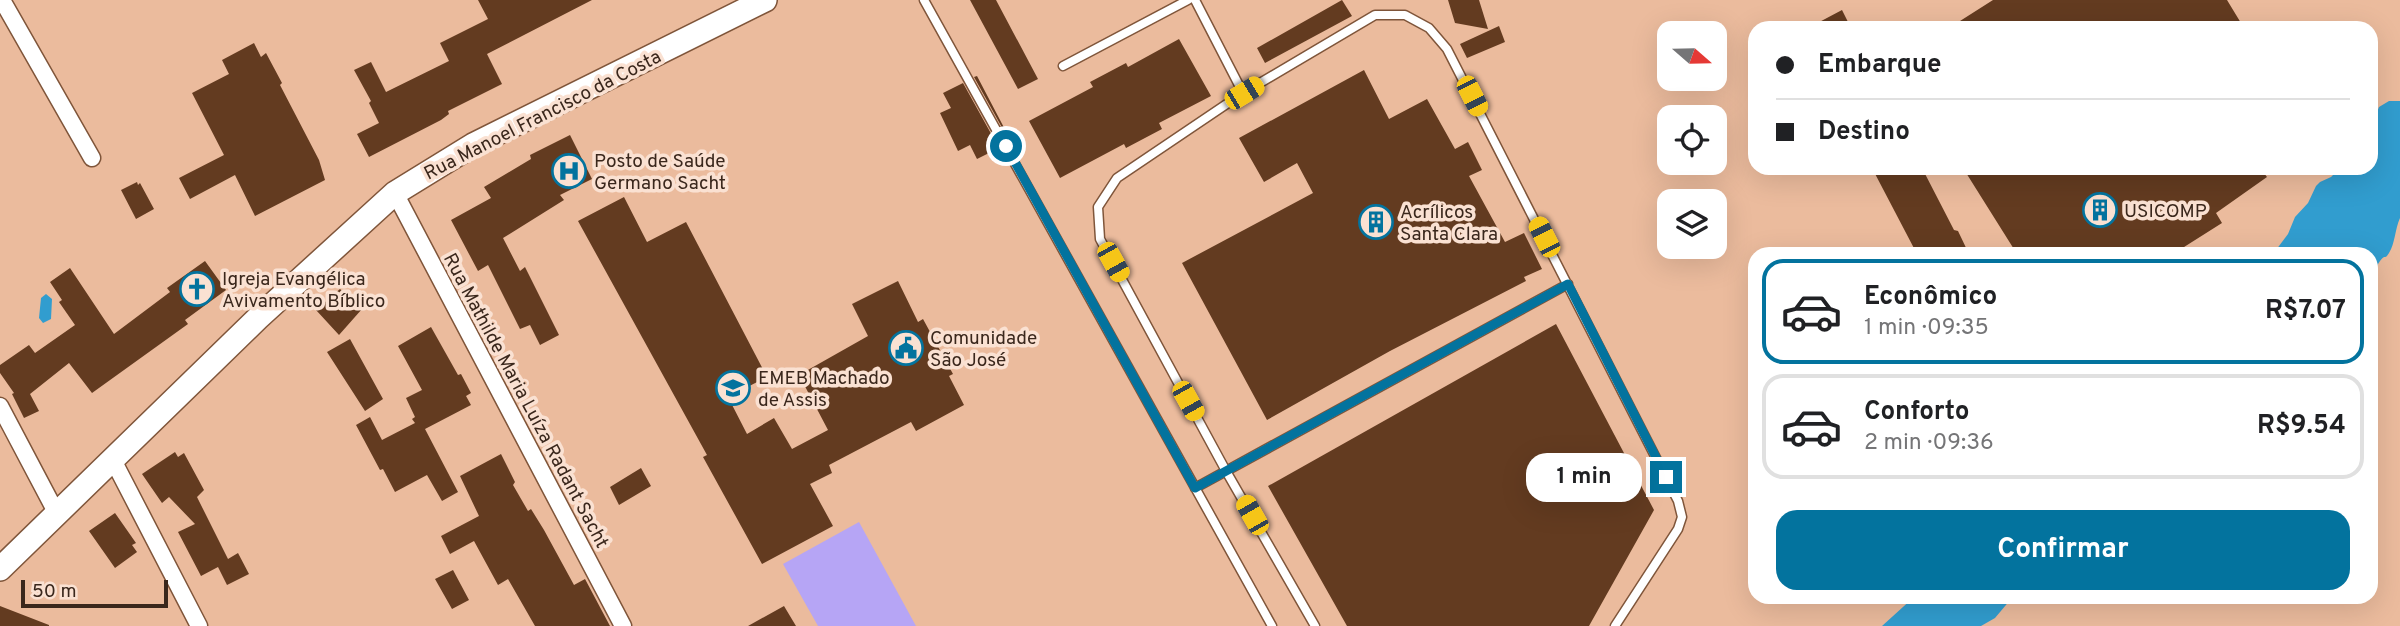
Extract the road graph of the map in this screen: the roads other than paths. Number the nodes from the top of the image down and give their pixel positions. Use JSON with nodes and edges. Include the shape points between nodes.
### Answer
{"nodes":[{"id":1,"x":2,"y":0,"type":"edge"},
{"id":2,"x":765,"y":0,"type":"edge"},
{"id":3,"x":924,"y":0,"type":"edge"},
{"id":4,"x":1188,"y":0,"type":"edge"},
{"id":5,"x":1195,"y":0,"type":"edge"},
{"id":6,"x":729,"y":8,"type":"edge"},
{"id":7,"x":1063,"y":66,"type":"dead end"},
{"id":8,"x":1244,"y":93,"type":"junction"},
{"id":9,"x":92,"y":158,"type":"dead end"},
{"id":10,"x":395,"y":193,"type":"junction"},
{"id":11,"x":1568,"y":284,"type":"junction"},
{"id":12,"x":0,"y":406,"type":"edge"},
{"id":13,"x":113,"y":460,"type":"junction"},
{"id":14,"x":1226,"y":471,"type":"junction"},
{"id":15,"x":1195,"y":488,"type":"junction"},
{"id":16,"x":57,"y":514,"type":"junction"},
{"id":17,"x":0,"y":569,"type":"edge"},
{"id":18,"x":199,"y":626,"type":"edge"},
{"id":19,"x":623,"y":626,"type":"edge"},
{"id":20,"x":1272,"y":626,"type":"edge"},
{"id":21,"x":1315,"y":626,"type":"edge"},
{"id":22,"x":1615,"y":626,"type":"edge"}],
"edges":[{"from":1,"to":9,"type":"street"},
{"from":2,"to":6,"type":"main road","name":"Rua Manoel Francisco da Costa"},
{"from":3,"to":15,"type":"lane"},
{"from":4,"to":7,"type":"lane"},
{"from":5,"to":8,"type":"lane"},
{"from":6,"to":10,"type":"main road","name":"Rua Manoel Francisco da Costa","via":[[473,145]]},
{"from":8,"to":11,"type":"lane","via":[[1375,15],[1405,15],[1429,28],[1447,49]]},
{"from":8,"to":14,"type":"lane","via":[[1116,177],[1098,207],[1100,239]]},
{"from":10,"to":13,"type":"main road","name":"Rua Manoel Francisco da Costa"},
{"from":10,"to":19,"type":"street","name":"Rua Mathilde Maria Luíza Radant Sacht"},
{"from":11,"to":14,"type":"lane"},
{"from":11,"to":22,"type":"lane","via":[[1682,517]]},
{"from":12,"to":16,"type":"street"},
{"from":13,"to":16,"type":"main road","name":"Rua Manoel Francisco da Costa"},
{"from":13,"to":18,"type":"street"},
{"from":14,"to":15,"type":"lane"},
{"from":14,"to":21,"type":"lane"},
{"from":15,"to":20,"type":"lane"},
{"from":16,"to":17,"type":"main road","name":"Rua Manoel Francisco da Costa"}]}
